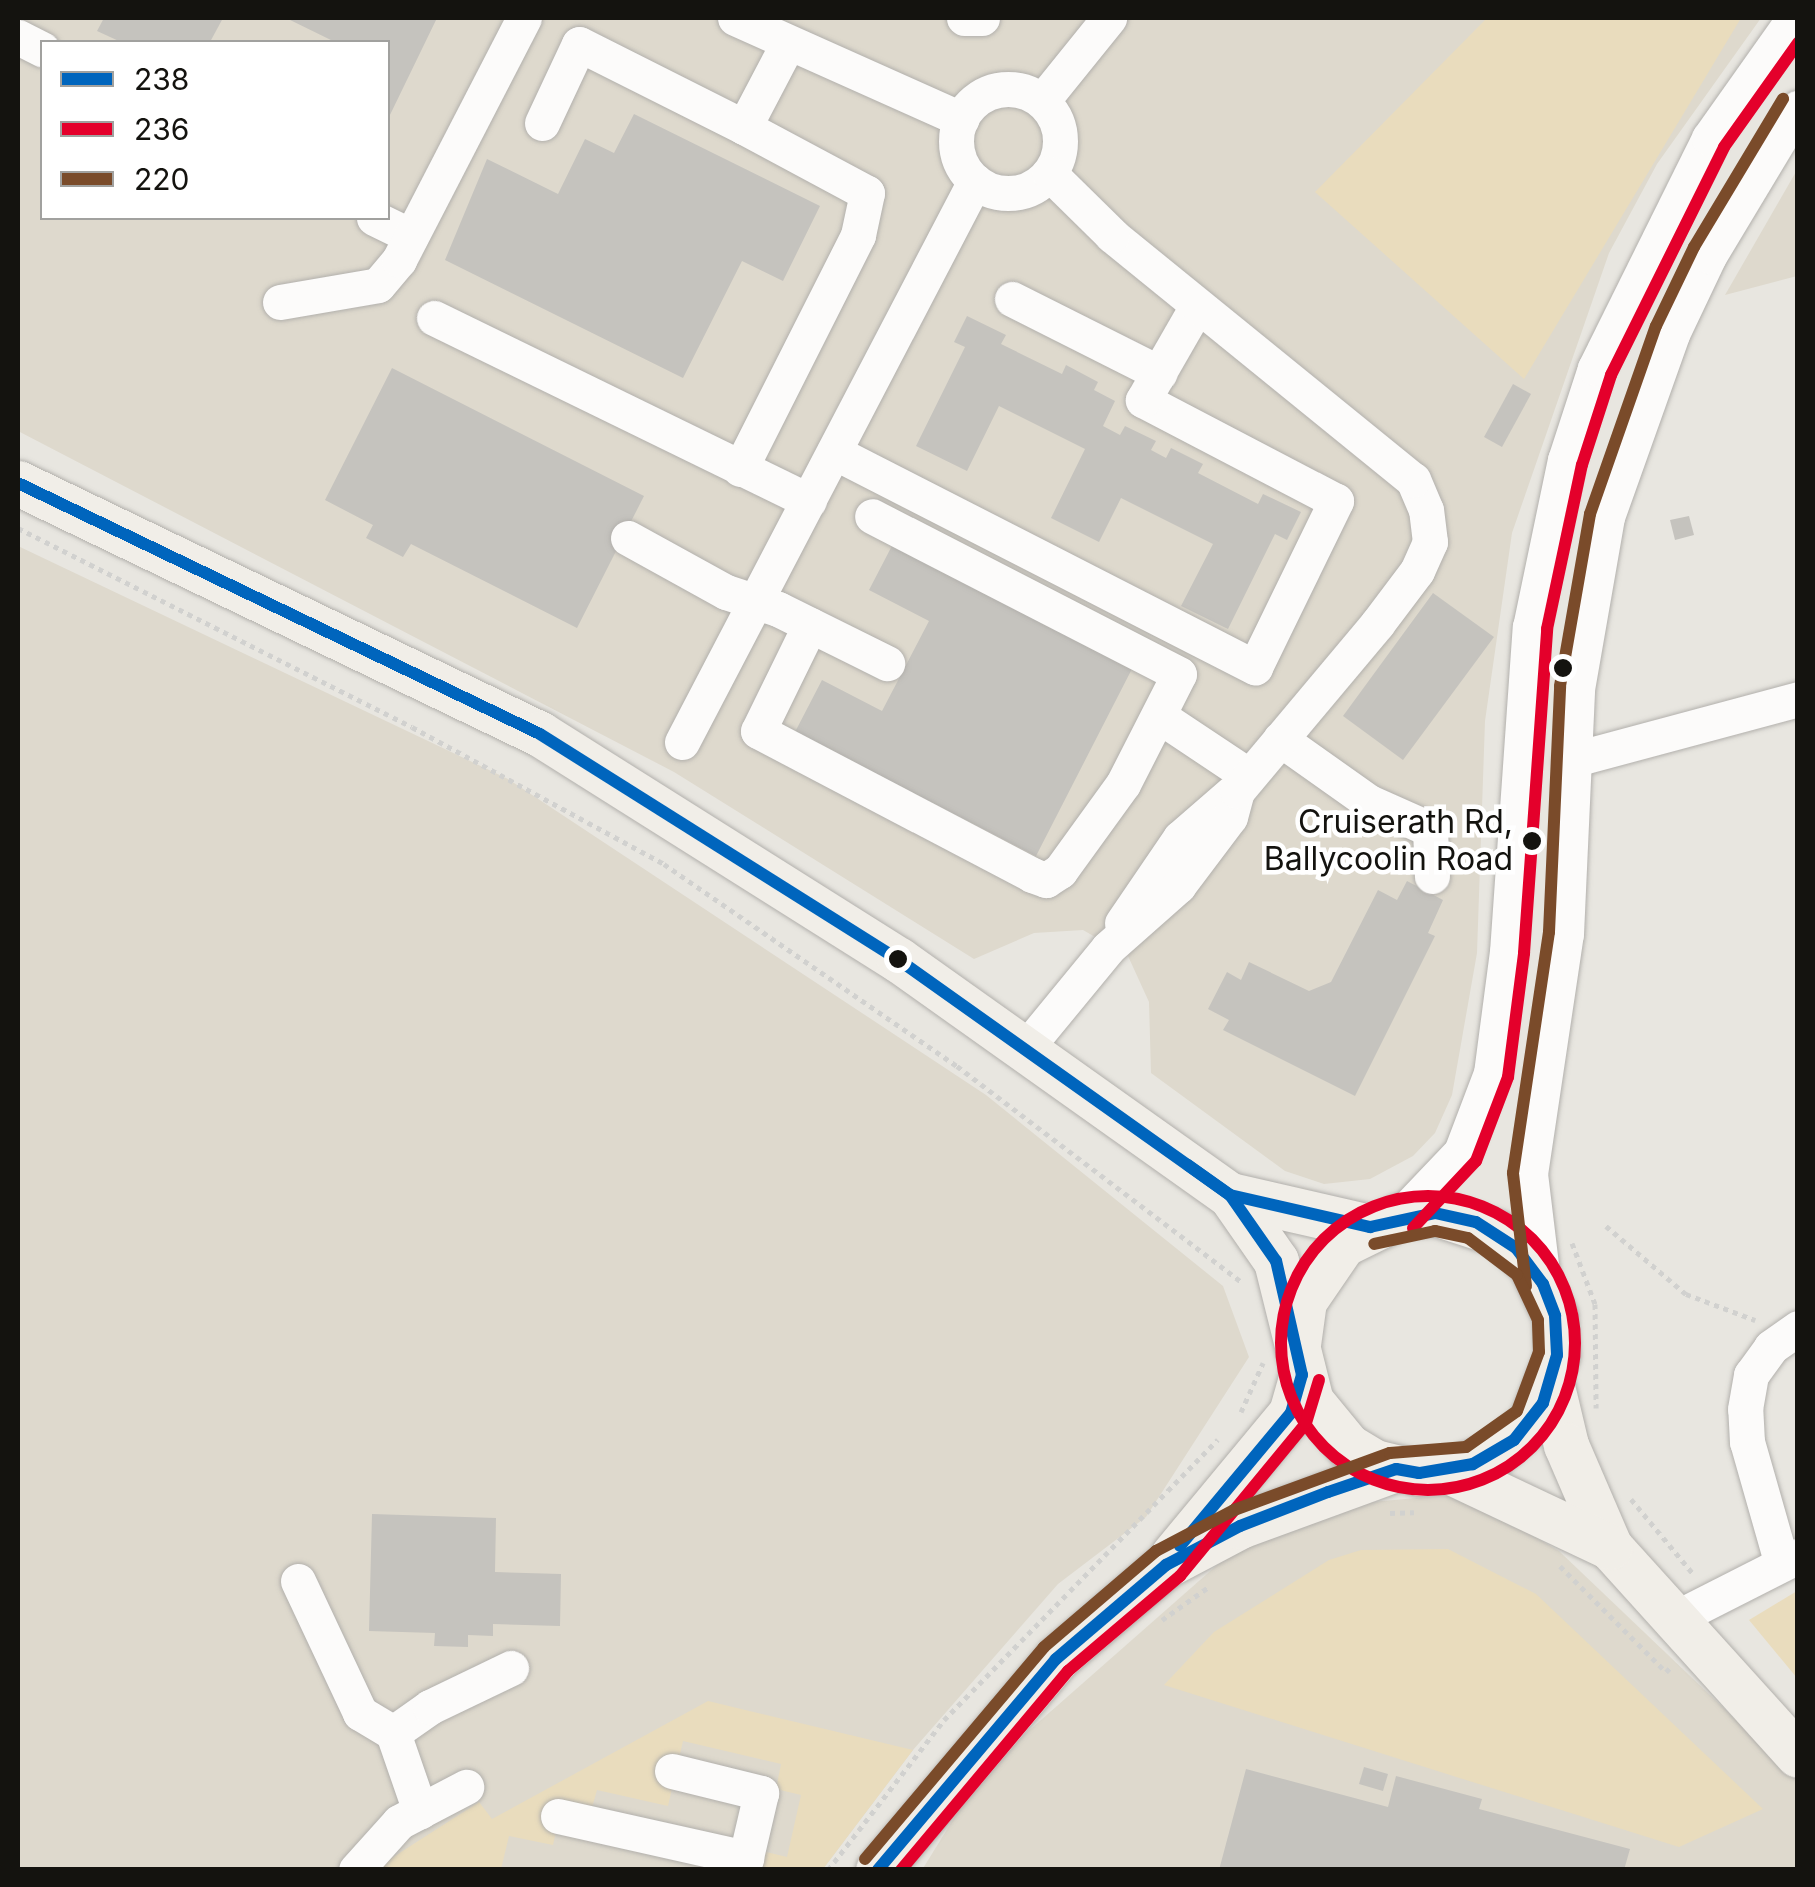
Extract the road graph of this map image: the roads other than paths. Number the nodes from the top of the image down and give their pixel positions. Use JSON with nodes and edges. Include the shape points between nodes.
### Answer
{"nodes":[{"id":1,"x":524,"y":18,"type":"edge"},
{"id":2,"x":736,"y":18,"type":"edge"},
{"id":3,"x":964,"y":18,"type":"edge"},
{"id":4,"x":982,"y":18,"type":"edge"},
{"id":5,"x":1108,"y":18,"type":"edge"},
{"id":6,"x":1794,"y":18,"type":"edge"},
{"id":7,"x":18,"y":37,"type":"edge"},
{"id":8,"x":787,"y":45,"type":"junction"},
{"id":9,"x":40,"y":49,"type":"edge"},
{"id":10,"x":1042,"y":101,"type":"junction"},
{"id":11,"x":1798,"y":108,"type":"edge"},
{"id":12,"x":961,"y":119,"type":"junction"},
{"id":13,"x":542,"y":122,"type":"dead end"},
{"id":14,"x":744,"y":127,"type":"junction"},
{"id":15,"x":1049,"y":174,"type":"junction"},
{"id":16,"x":974,"y":181,"type":"junction"},
{"id":17,"x":378,"y":220,"type":"edge"},
{"id":18,"x":411,"y":236,"type":"junction"},
{"id":19,"x":1012,"y":299,"type":"dead end"},
{"id":20,"x":280,"y":302,"type":"dead end"},
{"id":21,"x":1197,"y":306,"type":"junction"},
{"id":22,"x":434,"y":318,"type":"dead end"},
{"id":23,"x":1159,"y":372,"type":"junction"},
{"id":24,"x":834,"y":452,"type":"junction"},
{"id":25,"x":740,"y":469,"type":"junction"},
{"id":26,"x":18,"y":483,"type":"edge"},
{"id":27,"x":809,"y":502,"type":"junction"},
{"id":28,"x":872,"y":516,"type":"dead end"},
{"id":29,"x":628,"y":538,"type":"dead end"},
{"id":30,"x":756,"y":604,"type":"junction"},
{"id":31,"x":810,"y":625,"type":"junction"},
{"id":32,"x":888,"y":663,"type":"dead end"},
{"id":33,"x":1798,"y":699,"type":"edge"},
{"id":34,"x":1159,"y":716,"type":"junction"},
{"id":35,"x":1280,"y":738,"type":"junction"},
{"id":36,"x":682,"y":742,"type":"dead end"},
{"id":37,"x":1571,"y":760,"type":"junction"},
{"id":38,"x":1243,"y":784,"type":"junction"},
{"id":39,"x":1432,"y":876,"type":"dead end"},
{"id":40,"x":1026,"y":1048,"type":"junction"},
{"id":41,"x":1230,"y":1195,"type":"junction"},
{"id":42,"x":1385,"y":1222,"type":"junction"},
{"id":43,"x":1543,"y":1284,"type":"junction"},
{"id":44,"x":1794,"y":1331,"type":"edge"},
{"id":45,"x":1288,"y":1358,"type":"junction"},
{"id":46,"x":1552,"y":1382,"type":"junction"},
{"id":47,"x":1396,"y":1469,"type":"junction"},
{"id":48,"x":1450,"y":1471,"type":"junction"},
{"id":49,"x":1610,"y":1547,"type":"junction"},
{"id":50,"x":1789,"y":1559,"type":"edge"},
{"id":51,"x":1166,"y":1565,"type":"junction"},
{"id":52,"x":298,"y":1582,"type":"dead end"},
{"id":53,"x":1684,"y":1631,"type":"junction"},
{"id":54,"x":511,"y":1668,"type":"dead end"},
{"id":55,"x":393,"y":1734,"type":"junction"},
{"id":56,"x":1798,"y":1755,"type":"edge"},
{"id":57,"x":672,"y":1771,"type":"dead end"},
{"id":58,"x":466,"y":1787,"type":"dead end"},
{"id":59,"x":420,"y":1812,"type":"junction"},
{"id":60,"x":558,"y":1816,"type":"dead end"},
{"id":61,"x":745,"y":1864,"type":"edge"},
{"id":62,"x":356,"y":1870,"type":"edge"},
{"id":63,"x":878,"y":1870,"type":"edge"}],
"edges":[{"from":1,"to":18,"type":"street"},
{"from":2,"to":8,"type":"street"},
{"from":3,"to":4,"type":"street"},
{"from":5,"to":10,"type":"street"},
{"from":6,"to":42,"type":"street","via":[[1709,138],[1595,368],[1565,460],[1530,627],[1508,952],[1491,1073],[1460,1152]]},
{"from":7,"to":9,"type":"street"},
{"from":8,"to":12,"type":"street"},
{"from":8,"to":14,"type":"street"},
{"from":10,"to":12,"type":"street","via":[[997,90]]},
{"from":10,"to":15,"type":"street","via":[[1059,128]]},
{"from":11,"to":37,"type":"street","via":[[1709,256],[1635,424],[1592,586]]},
{"from":12,"to":16,"type":"street","via":[[957,152]]},
{"from":13,"to":14,"type":"street","via":[[579,44]]},
{"from":14,"to":25,"type":"street","via":[[867,193],[858,235]]},
{"from":15,"to":16,"type":"street","via":[[1005,193]]},
{"from":15,"to":21,"type":"street"},
{"from":16,"to":24,"type":"street"},
{"from":17,"to":18,"type":"street"},
{"from":18,"to":20,"type":"street","via":[[378,285]]},
{"from":19,"to":23,"type":"street"},
{"from":21,"to":23,"type":"street"},
{"from":21,"to":35,"type":"street","via":[[1413,480],[1426,510],[1430,542],[1417,571]]},
{"from":22,"to":25,"type":"street"},
{"from":23,"to":24,"type":"street","via":[[1143,400],[1336,502],[1255,667]]},
{"from":24,"to":27,"type":"street"},
{"from":25,"to":27,"type":"street"},
{"from":26,"to":40,"type":"main road","via":[[540,734],[794,890]]},
{"from":27,"to":30,"type":"street"},
{"from":28,"to":34,"type":"street","via":[[1179,674]]},
{"from":29,"to":30,"type":"street"},
{"from":30,"to":31,"type":"street"},
{"from":30,"to":36,"type":"street"},
{"from":31,"to":32,"type":"street"},
{"from":31,"to":34,"type":"street","via":[[758,732],[1046,880],[1060,871],[1123,784]]},
{"from":33,"to":37,"type":"street"},
{"from":34,"to":38,"type":"street"},
{"from":35,"to":38,"type":"street"},
{"from":35,"to":39,"type":"street","via":[[1368,802],[1430,829]]},
{"from":37,"to":43,"type":"street","via":[[1566,934],[1530,1174]]},
{"from":38,"to":40,"type":"street","via":[[1180,838],[1108,948]]},
{"from":40,"to":41,"type":"main road"},
{"from":41,"to":42,"type":"main road"},
{"from":41,"to":45,"type":"main road","via":[[1276,1262]]},
{"from":42,"to":43,"type":"main road","via":[[1435,1214],[1476,1222],[1516,1248]]},
{"from":42,"to":45,"type":"main road","via":[[1322,1268],[1304,1301]]},
{"from":43,"to":46,"type":"main road","via":[[1555,1316]]},
{"from":44,"to":50,"type":"street","via":[[1771,1346],[1751,1375],[1745,1409],[1746,1442]]},
{"from":45,"to":47,"type":"main road","via":[[1318,1412],[1348,1446]]},
{"from":45,"to":51,"type":"main road","via":[[1291,1413]]},
{"from":46,"to":48,"type":"main road","via":[[1514,1440]]},
{"from":46,"to":49,"type":"main road","via":[[1566,1445]]},
{"from":47,"to":48,"type":"main road"},
{"from":47,"to":51,"type":"main road","via":[[1240,1526]]},
{"from":48,"to":49,"type":"main road"},
{"from":49,"to":53,"type":"main road"},
{"from":50,"to":53,"type":"street","via":[[1712,1597]]},
{"from":51,"to":63,"type":"main road","via":[[1056,1659]]},
{"from":52,"to":55,"type":"street","via":[[360,1712]]},
{"from":53,"to":56,"type":"main road"},
{"from":54,"to":55,"type":"street","via":[[430,1707]]},
{"from":55,"to":59,"type":"street"},
{"from":57,"to":61,"type":"street","via":[[761,1793]]},
{"from":58,"to":59,"type":"street"},
{"from":59,"to":62,"type":"street","via":[[370,1846]]},
{"from":60,"to":61,"type":"street"}]}
